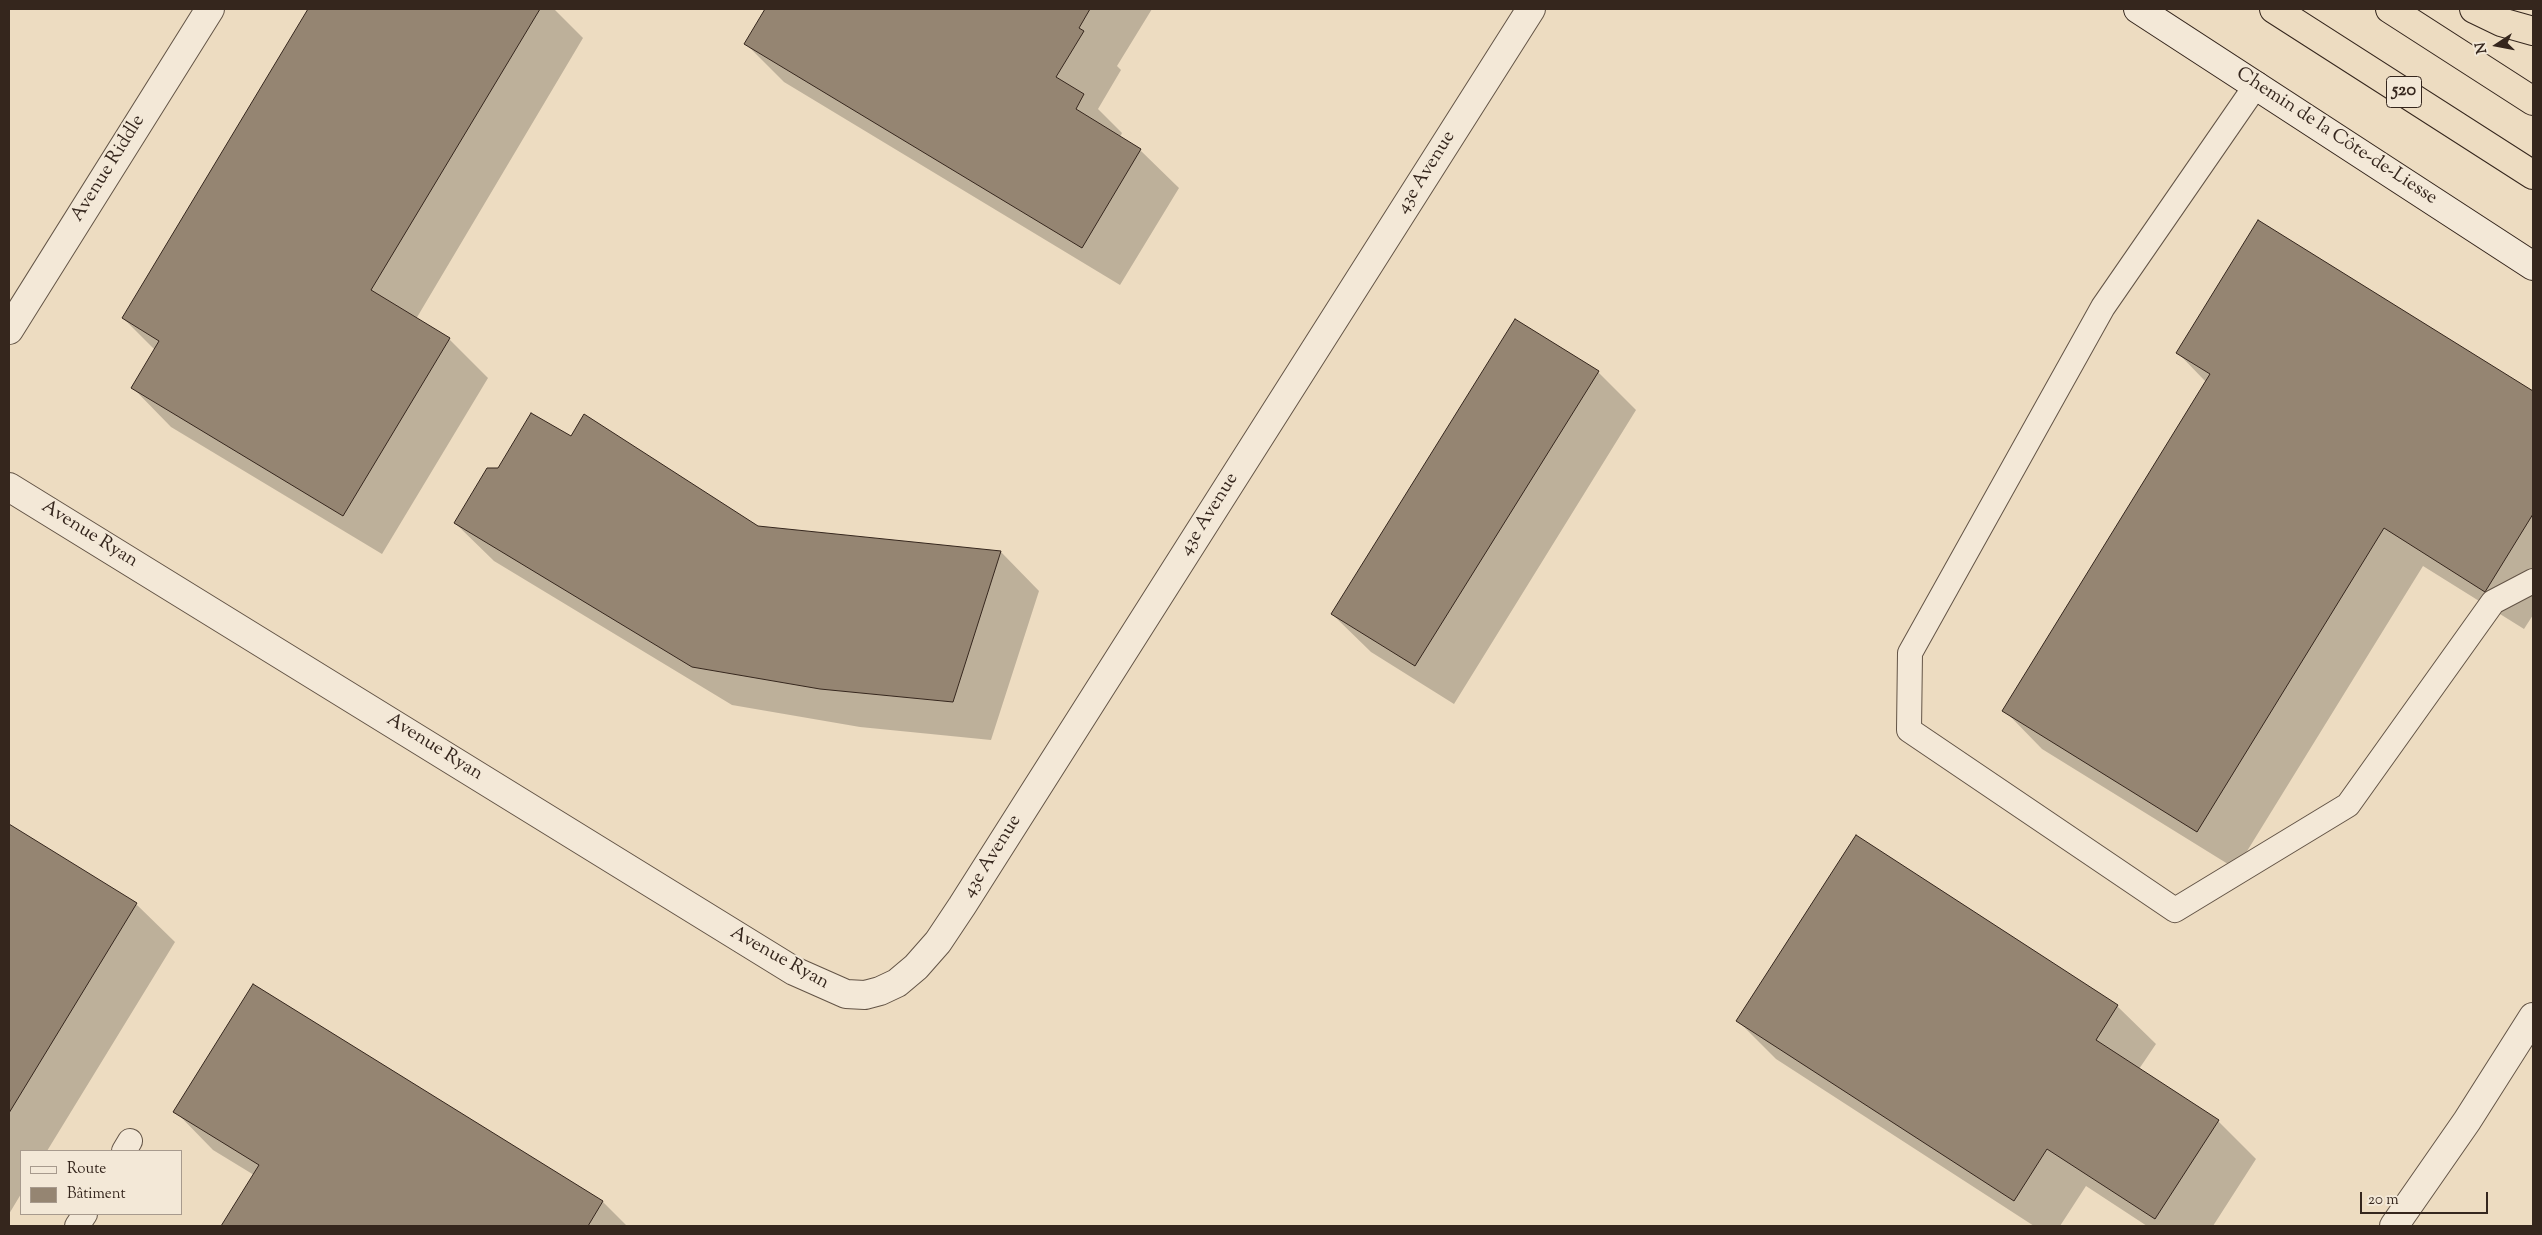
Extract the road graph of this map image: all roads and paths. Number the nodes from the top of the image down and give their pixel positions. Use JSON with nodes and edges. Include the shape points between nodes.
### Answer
{"nodes":[{"id":1,"x":210,"y":9,"type":"edge"},
{"id":2,"x":1531,"y":9,"type":"edge"},
{"id":3,"x":2138,"y":9,"type":"edge"},
{"id":4,"x":2274,"y":9,"type":"edge"},
{"id":5,"x":2390,"y":9,"type":"edge"},
{"id":6,"x":2474,"y":9,"type":"edge"},
{"id":7,"x":2533,"y":31,"type":"edge"},
{"id":8,"x":2257,"y":84,"type":"junction"},
{"id":9,"x":2533,"y":101,"type":"edge"},
{"id":10,"x":2533,"y":176,"type":"edge"},
{"id":11,"x":2533,"y":266,"type":"edge"},
{"id":12,"x":9,"y":330,"type":"edge"},
{"id":13,"x":9,"y":487,"type":"edge"},
{"id":14,"x":2533,"y":581,"type":"edge"},
{"id":15,"x":865,"y":994,"type":"joint"},
{"id":16,"x":2533,"y":1017,"type":"edge"},
{"id":17,"x":84,"y":1215,"type":"edge"},
{"id":18,"x":77,"y":1226,"type":"edge"},
{"id":19,"x":2394,"y":1226,"type":"edge"}],
"edges":[{"from":1,"to":12,"type":"street","name":"Avenue Riddle"},
{"from":2,"to":15,"type":"street","name":"43e Avenue","via":[[938,942],[897,983]]},
{"from":3,"to":8,"type":"street","name":"Chemin de la Côte-de-Liesse"},
{"from":4,"to":10,"type":"highway","number":"520"},
{"from":5,"to":9,"type":"highway"},
{"from":6,"to":7,"type":"highway","via":[[2501,22]]},
{"from":8,"to":11,"type":"street","name":"Chemin de la Côte-de-Liesse"},
{"from":8,"to":14,"type":"lane","via":[[2103,307],[1910,653],[1909,730],[2175,910],[2348,804],[2493,602]]},
{"from":13,"to":15,"type":"street","name":"Avenue Ryan","via":[[794,972],[846,994]]},
{"from":16,"to":19,"type":"street","via":[[2467,1121]]},
{"from":17,"to":18,"type":"lane"}]}
